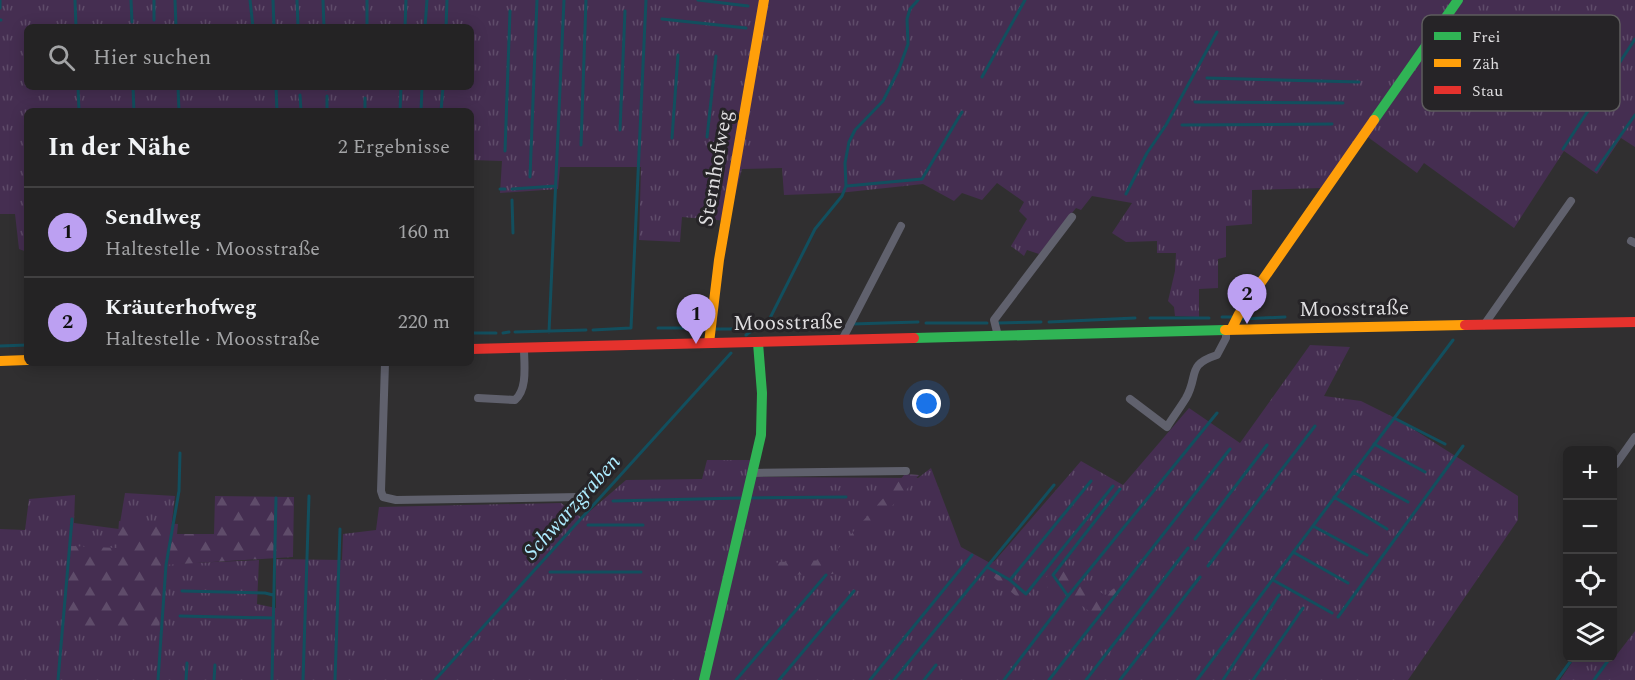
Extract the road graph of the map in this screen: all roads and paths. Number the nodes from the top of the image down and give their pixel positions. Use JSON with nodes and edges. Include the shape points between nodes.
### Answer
{"nodes":[{"id":1,"x":764,"y":0,"type":"edge"},
{"id":2,"x":1458,"y":0,"type":"edge"},
{"id":3,"x":1448,"y":15,"type":"edge"},
{"id":4,"x":1422,"y":52,"type":"edge"},
{"id":5,"x":1571,"y":201,"type":"dead end"},
{"id":6,"x":1072,"y":217,"type":"dead end"},
{"id":7,"x":901,"y":226,"type":"dead end"},
{"id":8,"x":1635,"y":322,"type":"edge"},
{"id":9,"x":1484,"y":325,"type":"junction"},
{"id":10,"x":1228,"y":330,"type":"junction"},
{"id":11,"x":998,"y":336,"type":"junction"},
{"id":12,"x":842,"y":340,"type":"junction"},
{"id":13,"x":758,"y":342,"type":"junction"},
{"id":14,"x":709,"y":343,"type":"junction"},
{"id":15,"x":524,"y":348,"type":"junction"},
{"id":16,"x":474,"y":349,"type":"edge"},
{"id":17,"x":24,"y":360,"type":"edge"},
{"id":18,"x":0,"y":361,"type":"edge"},
{"id":19,"x":385,"y":366,"type":"edge"},
{"id":20,"x":478,"y":398,"type":"dead end"},
{"id":21,"x":1130,"y":399,"type":"dead end"},
{"id":22,"x":1635,"y":437,"type":"edge"},
{"id":23,"x":1617,"y":463,"type":"edge"},
{"id":24,"x":906,"y":471,"type":"dead end"},
{"id":25,"x":752,"y":473,"type":"junction"},
{"id":26,"x":580,"y":497,"type":"dead end"},
{"id":27,"x":704,"y":680,"type":"edge"}],
"edges":[{"from":1,"to":14,"type":"street","name":"Sternhofweg","via":[[718,260]]},
{"from":2,"to":3,"type":"street"},
{"from":4,"to":10,"type":"street"},
{"from":5,"to":9,"type":"street"},
{"from":6,"to":11,"type":"street","via":[[994,320]]},
{"from":7,"to":12,"type":"street"},
{"from":8,"to":9,"type":"street","name":"Moosstraße"},
{"from":9,"to":10,"type":"street","name":"Moosstraße"},
{"from":10,"to":11,"type":"street","name":"Moosstraße"},
{"from":10,"to":21,"type":"street","via":[[1217,355],[1202,359],[1196,367],[1187,396],[1167,427]]},
{"from":11,"to":12,"type":"street","name":"Moosstraße"},
{"from":12,"to":13,"type":"street","name":"Moosstraße"},
{"from":13,"to":14,"type":"street","name":"Moosstraße"},
{"from":13,"to":25,"type":"street","via":[[761,435]]},
{"from":14,"to":15,"type":"street","name":"Moosstraße"},
{"from":15,"to":16,"type":"street","name":"Moosstraße"},
{"from":15,"to":20,"type":"street","via":[[521,395],[515,400]]},
{"from":17,"to":18,"type":"street"},
{"from":19,"to":26,"type":"street","via":[[382,497]]},
{"from":22,"to":23,"type":"street"},
{"from":24,"to":25,"type":"street"},
{"from":25,"to":27,"type":"street"}]}
